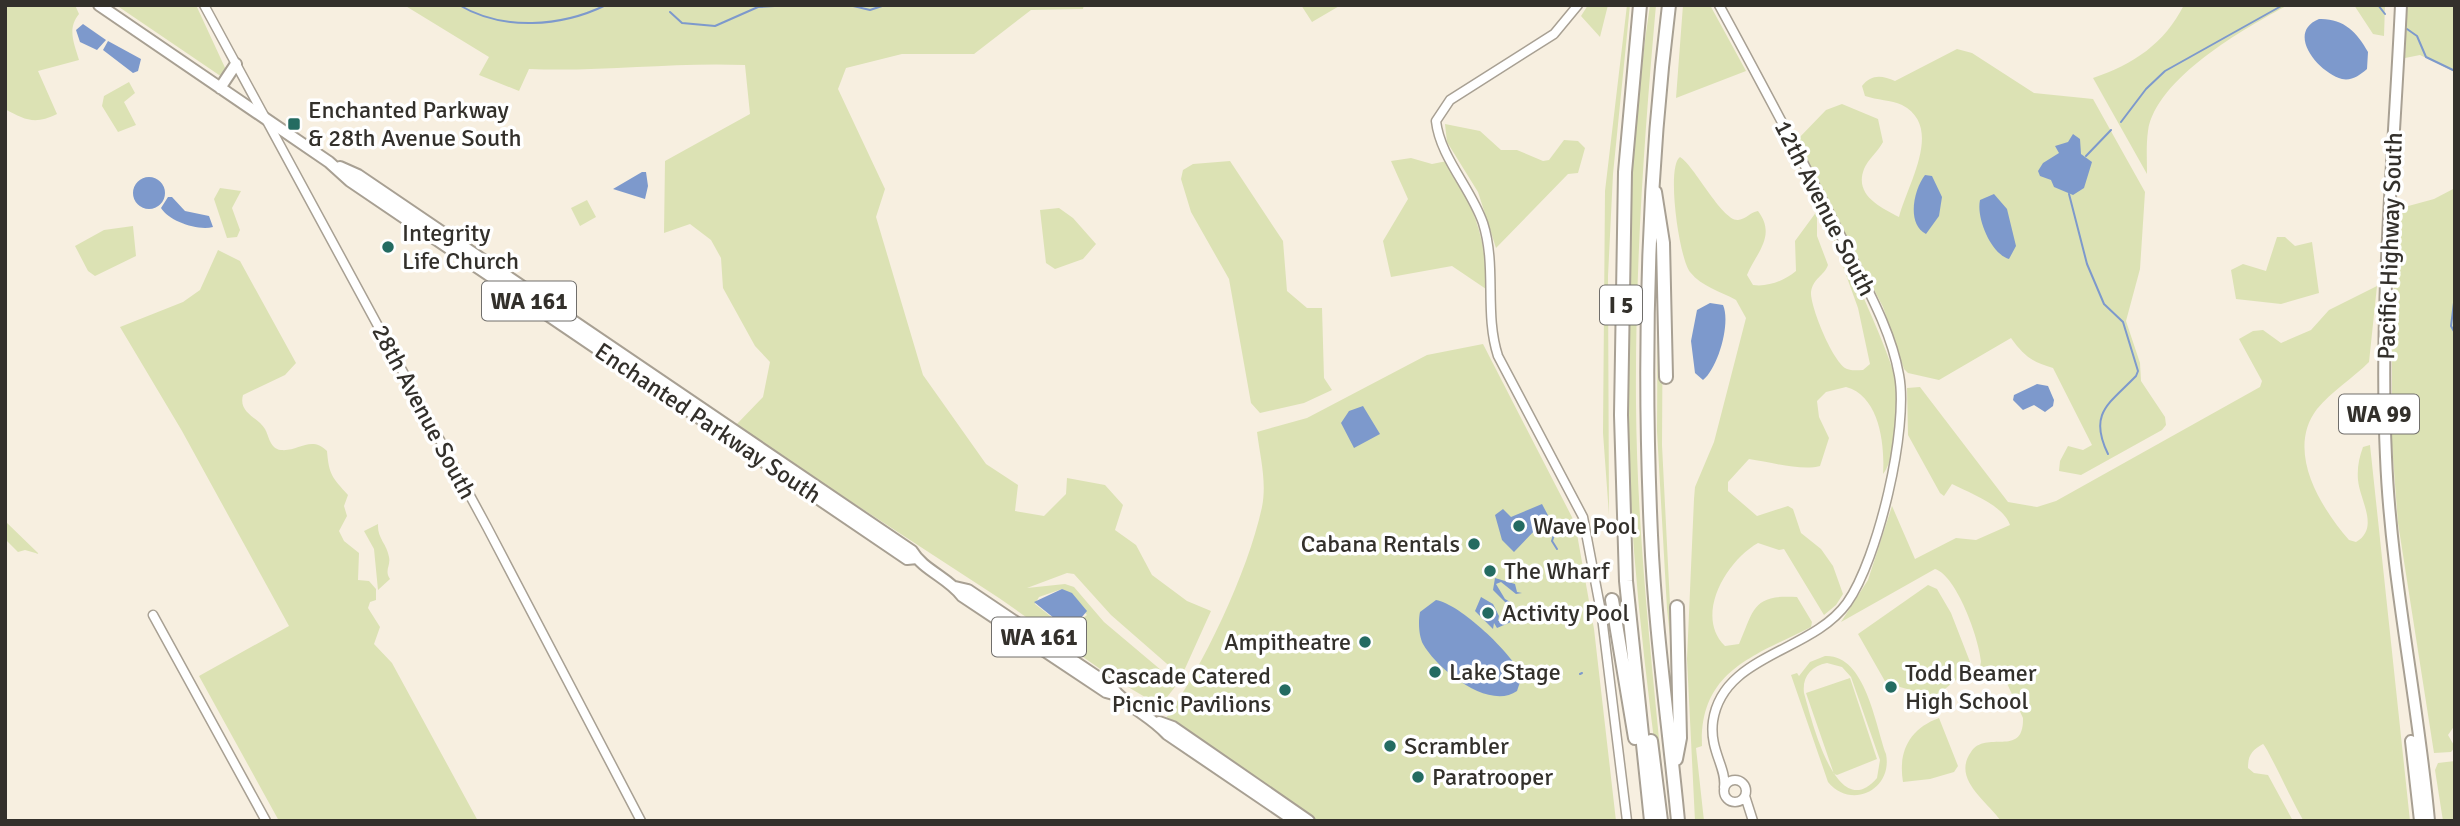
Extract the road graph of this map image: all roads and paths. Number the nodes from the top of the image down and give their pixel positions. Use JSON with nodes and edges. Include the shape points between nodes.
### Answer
{"nodes":[{"id":1,"x":99,"y":5,"type":"edge"},
{"id":2,"x":204,"y":5,"type":"edge"},
{"id":3,"x":1578,"y":5,"type":"edge"},
{"id":4,"x":1640,"y":5,"type":"edge"},
{"id":5,"x":1646,"y":5,"type":"edge"},
{"id":6,"x":1660,"y":5,"type":"edge"},
{"id":7,"x":1669,"y":5,"type":"edge"},
{"id":8,"x":1719,"y":5,"type":"edge"},
{"id":9,"x":2395,"y":5,"type":"edge"},
{"id":10,"x":2401,"y":5,"type":"edge"},
{"id":11,"x":1637,"y":30,"type":"junction"},
{"id":12,"x":236,"y":64,"type":"junction"},
{"id":13,"x":219,"y":88,"type":"junction"},
{"id":14,"x":267,"y":121,"type":"junction"},
{"id":15,"x":1652,"y":169,"type":"junction"},
{"id":16,"x":1666,"y":377,"type":"dead end"},
{"id":17,"x":1627,"y":586,"type":"junction"},
{"id":18,"x":1612,"y":600,"type":"dead end"},
{"id":19,"x":1677,"y":607,"type":"dead end"},
{"id":20,"x":153,"y":615,"type":"dead end"},
{"id":21,"x":1667,"y":715,"type":"junction"},
{"id":22,"x":1156,"y":722,"type":"junction"},
{"id":23,"x":1713,"y":748,"type":"junction"},
{"id":24,"x":1674,"y":773,"type":"junction"},
{"id":25,"x":1737,"y":780,"type":"junction"},
{"id":26,"x":1724,"y":788,"type":"junction"},
{"id":27,"x":1745,"y":796,"type":"junction"},
{"id":28,"x":1733,"y":802,"type":"junction"},
{"id":29,"x":265,"y":821,"type":"edge"},
{"id":30,"x":641,"y":821,"type":"edge"},
{"id":31,"x":1295,"y":821,"type":"edge"},
{"id":32,"x":1309,"y":821,"type":"edge"},
{"id":33,"x":1627,"y":821,"type":"edge"},
{"id":34,"x":1650,"y":821,"type":"edge"},
{"id":35,"x":1661,"y":821,"type":"edge"},
{"id":36,"x":1671,"y":821,"type":"edge"},
{"id":37,"x":1678,"y":821,"type":"edge"},
{"id":38,"x":1751,"y":821,"type":"edge"},
{"id":39,"x":2420,"y":821,"type":"edge"},
{"id":40,"x":2430,"y":821,"type":"edge"}],
"edges":[{"from":1,"to":13,"type":"main road","name":"Enchanted Parkway South","number":"WA 161"},
{"from":2,"to":12,"type":"street","name":"28th Avenue South"},
{"from":3,"to":33,"type":"street","via":[[1555,34],[1450,100],[1439,113],[1437,129],[1485,231],[1491,333],[1498,356],[1583,517],[1602,617]]},
{"from":4,"to":11,"type":"highway","number":"I 5"},
{"from":5,"to":11,"type":"highway","number":"I 5"},
{"from":6,"to":15,"type":"highway","number":"I 5","via":[[1647,144]]},
{"from":7,"to":15,"type":"highway","number":"I 5"},
{"from":8,"to":23,"type":"street","name":"12th Avenue South","via":[[1877,311],[1897,365],[1902,394],[1887,489],[1865,572],[1845,605],[1827,623],[1739,675],[1726,688],[1715,712]]},
{"from":9,"to":39,"type":"main road","name":"Pacific Highway South","number":"WA 99","via":[[2379,424],[2388,556]]},
{"from":10,"to":40,"type":"main road","name":"Pacific Highway South","number":"WA 99","via":[[2385,359],[2386,458],[2397,589]]},
{"from":11,"to":17,"type":"highway","number":"I 5","via":[[1621,268],[1620,415]]},
{"from":12,"to":13,"type":"main road"},
{"from":12,"to":14,"type":"street","name":"28th Avenue South"},
{"from":13,"to":14,"type":"main road","name":"Enchanted Parkway South","number":"WA 161"},
{"from":14,"to":22,"type":"main road","name":"Enchanted Parkway South","number":"WA 161","via":[[677,397],[907,559],[916,558],[962,596]]},
{"from":14,"to":30,"type":"street","name":"28th Avenue South"},
{"from":15,"to":16,"type":"highway","via":[[1662,228]]},
{"from":15,"to":21,"type":"highway","number":"I 5","via":[[1647,405],[1651,538]]},
{"from":17,"to":34,"type":"highway","number":"I 5"},
{"from":17,"to":35,"type":"highway","number":"I 5","via":[[1634,599]]},
{"from":18,"to":34,"type":"highway"},
{"from":19,"to":24,"type":"highway","via":[[1680,738]]},
{"from":20,"to":29,"type":"street"},
{"from":21,"to":24,"type":"highway","number":"I 5"},
{"from":21,"to":36,"type":"highway","number":"I 5"},
{"from":22,"to":31,"type":"main road","name":"Enchanted Parkway South","number":"WA 161"},
{"from":22,"to":32,"type":"main road","name":"Enchanted Parkway South","number":"WA 161","via":[[1173,727]]},
{"from":23,"to":25,"type":"street"},
{"from":23,"to":26,"type":"street"},
{"from":24,"to":37,"type":"highway","number":"I 5"},
{"from":25,"to":26,"type":"street"},
{"from":25,"to":27,"type":"street","via":[[1746,787]]},
{"from":26,"to":28,"type":"street","via":[[1725,797]]},
{"from":27,"to":28,"type":"street"},
{"from":27,"to":38,"type":"street"},
{"from":28,"to":38,"type":"street"}]}
